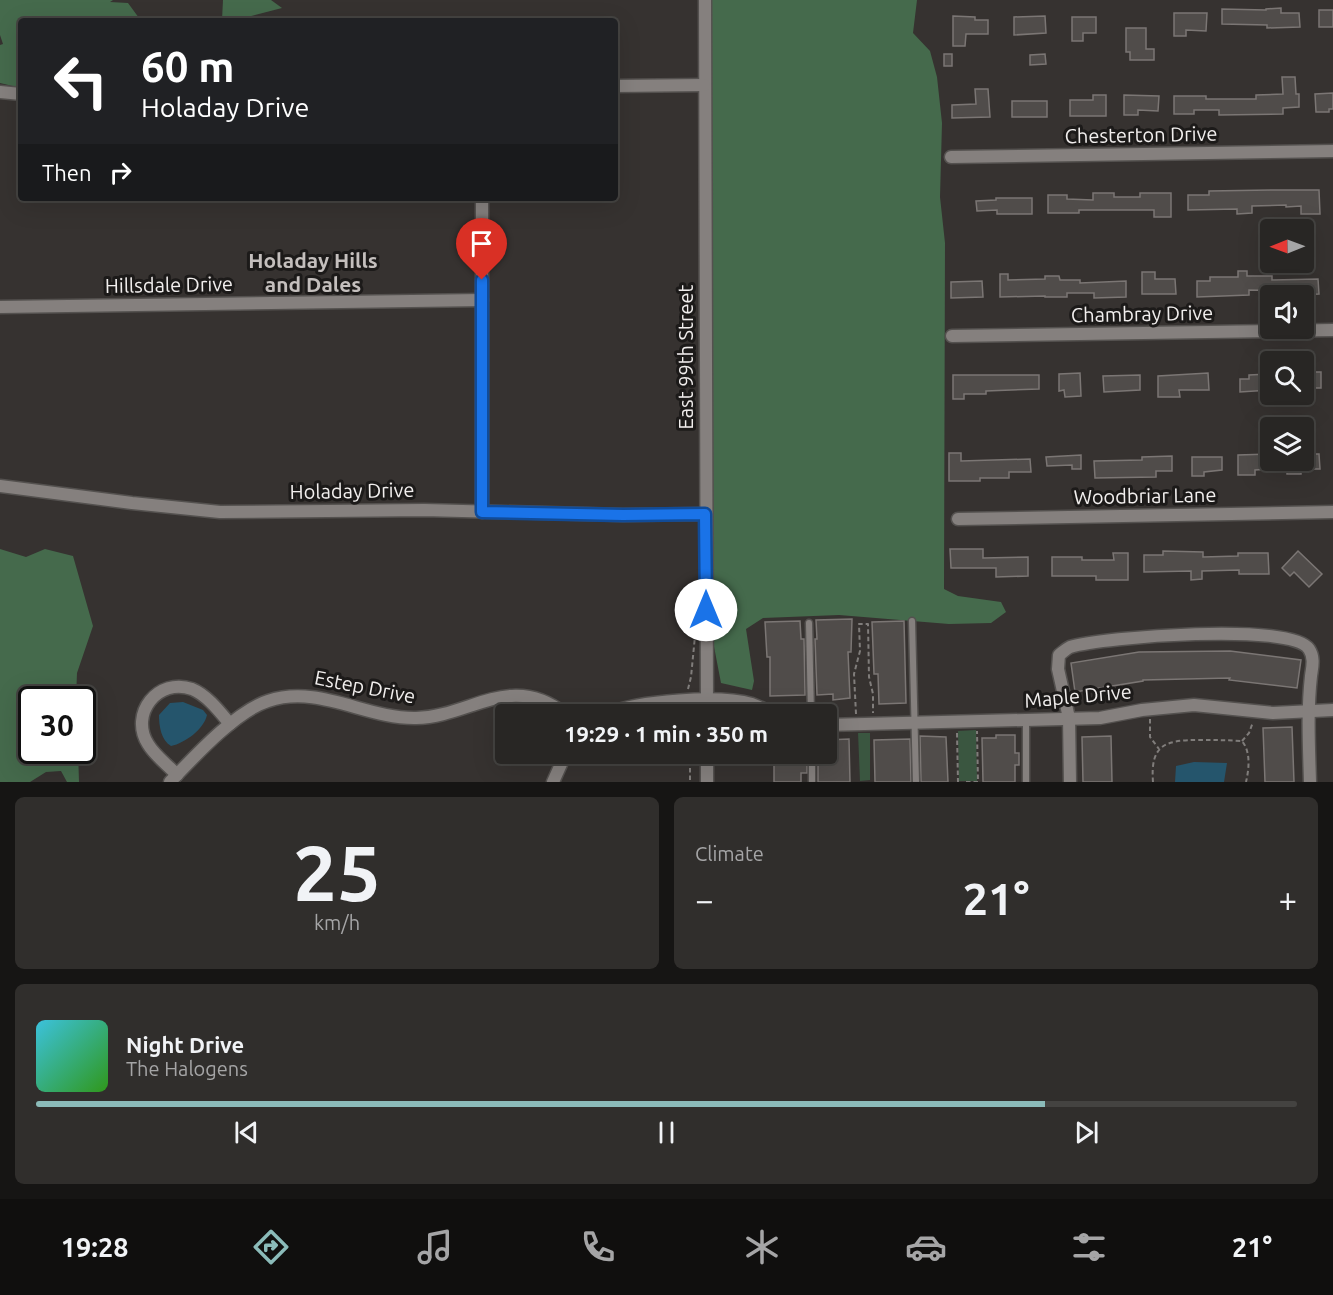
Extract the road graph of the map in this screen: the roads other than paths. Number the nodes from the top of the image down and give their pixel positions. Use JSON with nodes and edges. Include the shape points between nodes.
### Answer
{"nodes":[{"id":1,"x":705,"y":0,"type":"edge"},
{"id":2,"x":704,"y":85,"type":"junction"},
{"id":3,"x":618,"y":86,"type":"edge"},
{"id":4,"x":0,"y":92,"type":"edge"},
{"id":5,"x":18,"y":94,"type":"edge"},
{"id":6,"x":1333,"y":151,"type":"edge"},
{"id":7,"x":951,"y":158,"type":"dead end"},
{"id":8,"x":482,"y":201,"type":"edge"},
{"id":9,"x":482,"y":300,"type":"junction"},
{"id":10,"x":0,"y":307,"type":"edge"},
{"id":11,"x":1333,"y":330,"type":"edge"},
{"id":12,"x":952,"y":336,"type":"dead end"},
{"id":13,"x":0,"y":486,"type":"edge"},
{"id":14,"x":482,"y":512,"type":"junction"},
{"id":15,"x":1333,"y":512,"type":"edge"},
{"id":16,"x":705,"y":514,"type":"junction"},
{"id":17,"x":958,"y":519,"type":"dead end"},
{"id":18,"x":912,"y":621,"type":"dead end"},
{"id":19,"x":809,"y":623,"type":"dead end"},
{"id":20,"x":706,"y":700,"type":"junction"},
{"id":21,"x":548,"y":704,"type":"edge"},
{"id":22,"x":639,"y":704,"type":"edge"},
{"id":23,"x":706,"y":704,"type":"edge"},
{"id":24,"x":748,"y":704,"type":"edge"},
{"id":25,"x":811,"y":704,"type":"edge"},
{"id":26,"x":1308,"y":710,"type":"junction"},
{"id":27,"x":1333,"y":710,"type":"edge"},
{"id":28,"x":1069,"y":718,"type":"junction"},
{"id":29,"x":1026,"y":720,"type":"junction"},
{"id":30,"x":915,"y":723,"type":"junction"},
{"id":31,"x":230,"y":724,"type":"junction"},
{"id":32,"x":837,"y":726,"type":"edge"},
{"id":33,"x":561,"y":764,"type":"edge"},
{"id":34,"x":707,"y":764,"type":"edge"},
{"id":35,"x":812,"y":764,"type":"edge"},
{"id":36,"x":174,"y":778,"type":"edge"},
{"id":37,"x":553,"y":782,"type":"edge"},
{"id":38,"x":707,"y":782,"type":"edge"},
{"id":39,"x":812,"y":782,"type":"edge"},
{"id":40,"x":916,"y":782,"type":"edge"},
{"id":41,"x":1026,"y":782,"type":"edge"},
{"id":42,"x":1070,"y":782,"type":"edge"},
{"id":43,"x":1310,"y":782,"type":"edge"}],
"edges":[{"from":1,"to":2,"type":"street","name":"East 99th Street"},
{"from":2,"to":3,"type":"street"},
{"from":2,"to":16,"type":"street","name":"East 99th Street"},
{"from":4,"to":5,"type":"street"},
{"from":6,"to":7,"type":"street","name":"Chesterton Drive"},
{"from":8,"to":9,"type":"street"},
{"from":9,"to":10,"type":"street","name":"Hillsdale Drive"},
{"from":9,"to":14,"type":"street"},
{"from":11,"to":12,"type":"street","name":"Chambray Drive"},
{"from":13,"to":14,"type":"street","name":"Holaday Drive","via":[[220,512]]},
{"from":14,"to":16,"type":"street","name":"Holaday Drive"},
{"from":15,"to":17,"type":"street","name":"Woodbriar Lane"},
{"from":16,"to":20,"type":"street","name":"East 99th Street"},
{"from":18,"to":30,"type":"lane"},
{"from":19,"to":25,"type":"lane"},
{"from":20,"to":22,"type":"street"},
{"from":20,"to":23,"type":"street","name":"East 99th Street"},
{"from":20,"to":24,"type":"street"},
{"from":21,"to":31,"type":"street","name":"Estep Drive","via":[[510,696],[433,716],[405,718],[297,695],[249,709]]},
{"from":26,"to":27,"type":"street","name":"Maple Drive"},
{"from":26,"to":28,"type":"street","name":"Maple Drive","via":[[1273,713],[1194,705],[1100,718]]},
{"from":26,"to":28,"type":"street","via":[[1313,658],[1309,648],[1298,641],[1245,634],[1188,634],[1068,648],[1059,655],[1058,669]]},
{"from":26,"to":43,"type":"street"},
{"from":28,"to":29,"type":"street","name":"Maple Drive"},
{"from":28,"to":42,"type":"street"},
{"from":29,"to":30,"type":"street","name":"Maple Drive"},
{"from":29,"to":41,"type":"lane"},
{"from":30,"to":32,"type":"street","name":"Maple Drive"},
{"from":30,"to":40,"type":"lane"},
{"from":31,"to":36,"type":"street","name":"Estep Drive"},
{"from":31,"to":36,"type":"street","via":[[195,691],[177,687],[156,694],[143,714],[142,731]]},
{"from":33,"to":37,"type":"street"},
{"from":34,"to":38,"type":"street"},
{"from":35,"to":39,"type":"lane"}]}
